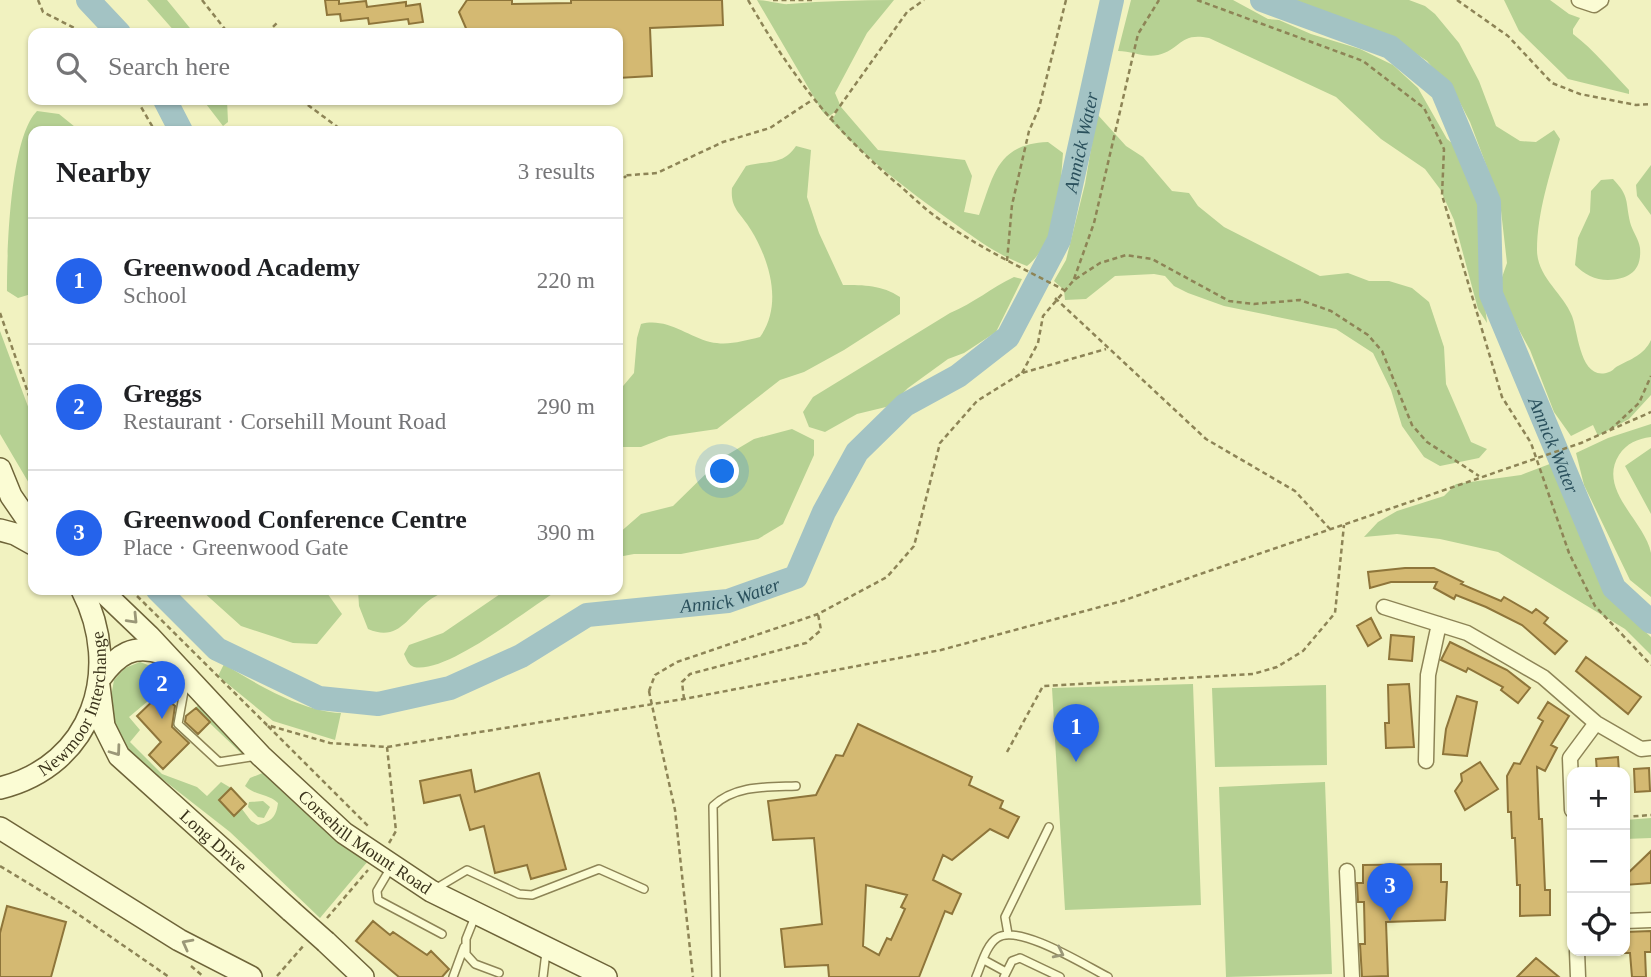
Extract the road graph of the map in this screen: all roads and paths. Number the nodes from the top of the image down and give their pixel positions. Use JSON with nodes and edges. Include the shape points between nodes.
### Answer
{"nodes":[{"id":1,"x":38,"y":0,"type":"edge"},
{"id":2,"x":202,"y":0,"type":"edge"},
{"id":3,"x":748,"y":0,"type":"edge"},
{"id":4,"x":773,"y":0,"type":"edge"},
{"id":5,"x":814,"y":0,"type":"edge"},
{"id":6,"x":924,"y":0,"type":"edge"},
{"id":7,"x":1066,"y":0,"type":"edge"},
{"id":8,"x":1159,"y":0,"type":"edge"},
{"id":9,"x":1197,"y":0,"type":"edge"},
{"id":10,"x":1457,"y":0,"type":"edge"},
{"id":11,"x":1579,"y":0,"type":"edge"},
{"id":12,"x":1601,"y":0,"type":"edge"},
{"id":13,"x":278,"y":22,"type":"dead end"},
{"id":14,"x":74,"y":28,"type":"edge"},
{"id":15,"x":224,"y":28,"type":"edge"},
{"id":16,"x":272,"y":28,"type":"edge"},
{"id":17,"x":812,"y":100,"type":"junction"},
{"id":18,"x":1651,"y":104,"type":"edge"},
{"id":19,"x":141,"y":105,"type":"edge"},
{"id":20,"x":308,"y":105,"type":"edge"},
{"id":21,"x":830,"y":120,"type":"junction"},
{"id":22,"x":152,"y":126,"type":"edge"},
{"id":23,"x":336,"y":126,"type":"edge"},
{"id":24,"x":626,"y":176,"type":"joint"},
{"id":25,"x":623,"y":179,"type":"edge"},
{"id":26,"x":1007,"y":261,"type":"junction"},
{"id":27,"x":1074,"y":280,"type":"junction"},
{"id":28,"x":1064,"y":290,"type":"junction"},
{"id":29,"x":1055,"y":298,"type":"junction"},
{"id":30,"x":0,"y":313,"type":"edge"},
{"id":31,"x":1106,"y":349,"type":"junction"},
{"id":32,"x":1022,"y":373,"type":"junction"},
{"id":33,"x":1651,"y":376,"type":"edge"},
{"id":34,"x":28,"y":393,"type":"edge"},
{"id":35,"x":1651,"y":412,"type":"edge"},
{"id":36,"x":1608,"y":432,"type":"junction"},
{"id":37,"x":1536,"y":459,"type":"junction"},
{"id":38,"x":0,"y":469,"type":"edge"},
{"id":39,"x":1481,"y":477,"type":"junction"},
{"id":40,"x":28,"y":521,"type":"edge"},
{"id":41,"x":1344,"y":524,"type":"junction"},
{"id":42,"x":1330,"y":529,"type":"junction"},
{"id":43,"x":0,"y":530,"type":"edge"},
{"id":44,"x":28,"y":541,"type":"edge"},
{"id":45,"x":84,"y":595,"type":"edge"},
{"id":46,"x":106,"y":595,"type":"edge"},
{"id":47,"x":136,"y":595,"type":"edge"},
{"id":48,"x":1384,"y":607,"type":"dead end"},
{"id":49,"x":818,"y":614,"type":"junction"},
{"id":50,"x":1438,"y":624,"type":"junction"},
{"id":51,"x":162,"y":653,"type":"junction"},
{"id":52,"x":1651,"y":665,"type":"edge"},
{"id":53,"x":100,"y":682,"type":"junction"},
{"id":54,"x":190,"y":682,"type":"junction"},
{"id":55,"x":684,"y":699,"type":"junction"},
{"id":56,"x":1596,"y":723,"type":"junction"},
{"id":57,"x":267,"y":725,"type":"junction"},
{"id":58,"x":1651,"y":748,"type":"edge"},
{"id":59,"x":1007,"y":752,"type":"dead end"},
{"id":60,"x":261,"y":756,"type":"junction"},
{"id":61,"x":1426,"y":761,"type":"dead end"},
{"id":62,"x":1570,"y":767,"type":"edge"},
{"id":63,"x":796,"y":786,"type":"dead end"},
{"id":64,"x":0,"y":788,"type":"edge"},
{"id":65,"x":1651,"y":815,"type":"edge"},
{"id":66,"x":1630,"y":817,"type":"edge"},
{"id":67,"x":1049,"y":827,"type":"dead end"},
{"id":68,"x":0,"y":828,"type":"edge"},
{"id":69,"x":377,"y":836,"type":"dead end"},
{"id":70,"x":392,"y":865,"type":"junction"},
{"id":71,"x":0,"y":866,"type":"edge"},
{"id":72,"x":1347,"y":872,"type":"dead end"},
{"id":73,"x":643,"y":889,"type":"dead end"},
{"id":74,"x":431,"y":891,"type":"junction"},
{"id":75,"x":476,"y":913,"type":"junction"},
{"id":76,"x":1651,"y":920,"type":"edge"},
{"id":77,"x":1630,"y":921,"type":"edge"},
{"id":78,"x":442,"y":934,"type":"dead end"},
{"id":79,"x":1008,"y":934,"type":"junction"},
{"id":80,"x":318,"y":940,"type":"junction"},
{"id":81,"x":464,"y":946,"type":"junction"},
{"id":82,"x":547,"y":948,"type":"junction"},
{"id":83,"x":1577,"y":956,"type":"edge"},
{"id":84,"x":984,"y":960,"type":"junction"},
{"id":85,"x":499,"y":973,"type":"dead end"},
{"id":86,"x":1005,"y":974,"type":"edge"},
{"id":87,"x":249,"y":976,"type":"edge"},
{"id":88,"x":277,"y":976,"type":"edge"},
{"id":89,"x":169,"y":977,"type":"edge"},
{"id":90,"x":363,"y":977,"type":"edge"},
{"id":91,"x":453,"y":977,"type":"edge"},
{"id":92,"x":543,"y":977,"type":"edge"},
{"id":93,"x":606,"y":977,"type":"edge"},
{"id":94,"x":693,"y":977,"type":"edge"},
{"id":95,"x":716,"y":977,"type":"edge"},
{"id":96,"x":976,"y":977,"type":"edge"},
{"id":97,"x":1060,"y":977,"type":"edge"},
{"id":98,"x":1108,"y":977,"type":"edge"},
{"id":99,"x":1352,"y":977,"type":"edge"},
{"id":100,"x":1578,"y":977,"type":"edge"}],
"edges":[{"from":1,"to":14,"type":"path","via":[[43,12]]},
{"from":2,"to":15,"type":"path"},
{"from":3,"to":17,"type":"path"},
{"from":4,"to":5,"type":"path"},
{"from":6,"to":21,"type":"path","via":[[907,12]]},
{"from":7,"to":26,"type":"path","via":[[1012,205]]},
{"from":8,"to":27,"type":"path","via":[[1138,34],[1094,223]]},
{"from":9,"to":37,"type":"path","via":[[1363,61],[1424,108],[1444,149],[1442,195],[1502,397]]},
{"from":10,"to":18,"type":"path","via":[[1508,36],[1552,83],[1580,94]]},
{"from":11,"to":12,"type":"street","via":[[1594,5]]},
{"from":13,"to":16,"type":"path"},
{"from":17,"to":21,"type":"path"},
{"from":17,"to":24,"type":"path","via":[[770,128],[723,142],[657,173]]},
{"from":19,"to":22,"type":"path"},
{"from":20,"to":23,"type":"path"},
{"from":21,"to":26,"type":"path","via":[[938,218]]},
{"from":24,"to":25,"type":"path"},
{"from":26,"to":28,"type":"path"},
{"from":27,"to":28,"type":"path"},
{"from":27,"to":39,"type":"path","via":[[1100,263],[1126,256],[1152,259],[1229,301],[1300,300],[1331,310],[1368,335],[1382,351],[1412,425],[1427,442]]},
{"from":28,"to":29,"type":"path"},
{"from":29,"to":31,"type":"path"},
{"from":29,"to":32,"type":"path","via":[[1043,316],[1038,343]]},
{"from":30,"to":34,"type":"path"},
{"from":31,"to":32,"type":"path"},
{"from":31,"to":42,"type":"path","via":[[1206,439],[1295,491]]},
{"from":32,"to":49,"type":"path","via":[[978,401],[940,443],[914,546],[887,577]]},
{"from":33,"to":36,"type":"path","via":[[1639,404]]},
{"from":35,"to":36,"type":"path"},
{"from":36,"to":37,"type":"path"},
{"from":37,"to":39,"type":"path"},
{"from":37,"to":52,"type":"path","via":[[1569,553],[1595,606]]},
{"from":38,"to":40,"type":"main road"},
{"from":39,"to":41,"type":"path"},
{"from":41,"to":42,"type":"path"},
{"from":41,"to":59,"type":"path","via":[[1335,613],[1303,651],[1277,667],[1253,674],[1043,686]]},
{"from":42,"to":55,"type":"path","via":[[1122,601],[941,650]]},
{"from":43,"to":44,"type":"main road"},
{"from":45,"to":53,"type":"main road","name":"Newmoor Interchange","via":[[101,645]]},
{"from":46,"to":51,"type":"main road","name":"Corsehill Mount Road","one_way":true},
{"from":47,"to":57,"type":"path"},
{"from":48,"to":50,"type":"street"},
{"from":49,"to":55,"type":"path","via":[[821,630],[806,643],[690,674],[682,682]]},
{"from":49,"to":94,"type":"path","bridge":true,"via":[[677,662],[655,675],[649,691],[675,810]]},
{"from":50,"to":56,"type":"street","via":[[1467,633],[1543,677]]},
{"from":50,"to":61,"type":"street","via":[[1428,675]]},
{"from":51,"to":53,"type":"main road","via":[[124,652],[113,660]]},
{"from":51,"to":54,"type":"main road","name":"Corsehill Mount Road"},
{"from":53,"to":64,"type":"main road","name":"Newmoor Interchange","via":[[84,726],[57,760],[20,783]]},
{"from":53,"to":80,"type":"main road","name":"Long Drive","one_way":true,"bridge":true,"via":[[104,726],[119,756]]},
{"from":54,"to":60,"type":"main road","name":"Corsehill Mount Road"},
{"from":54,"to":60,"type":"lane","via":[[178,724],[219,762]]},
{"from":55,"to":57,"type":"path","via":[[387,747],[330,743]]},
{"from":56,"to":58,"type":"street","via":[[1641,749]]},
{"from":56,"to":62,"type":"street","via":[[1570,758]]},
{"from":57,"to":69,"type":"path"},
{"from":60,"to":70,"type":"main road","name":"Corsehill Mount Road","via":[[344,833]]},
{"from":63,"to":95,"type":"lane","via":[[749,788],[723,796],[713,806]]},
{"from":65,"to":66,"type":"path"},
{"from":67,"to":79,"type":"lane","via":[[1005,917]]},
{"from":87,"to":68,"type":"main road","one_way":true,"via":[[179,940]]},
{"from":70,"to":74,"type":"main road","name":"Corsehill Mount Road"},
{"from":70,"to":78,"type":"lane","via":[[378,887],[378,900]]},
{"from":71,"to":89,"type":"path"},
{"from":72,"to":99,"type":"street"},
{"from":73,"to":74,"type":"lane","via":[[599,869],[532,895],[519,894],[467,870]]},
{"from":74,"to":75,"type":"main road","name":"Corsehill Mount Road"},
{"from":75,"to":81,"type":"lane"},
{"from":75,"to":82,"type":"main road","name":"Corsehill Mount Road"},
{"from":76,"to":77,"type":"street"},
{"from":79,"to":84,"type":"lane","via":[[992,942]]},
{"from":79,"to":98,"type":"lane","one_way":true,"via":[[1023,936]]},
{"from":80,"to":88,"type":"path"},
{"from":80,"to":90,"type":"main road","name":"Long Drive"},
{"from":81,"to":85,"type":"lane","via":[[469,959]]},
{"from":81,"to":91,"type":"lane"},
{"from":82,"to":92,"type":"lane"},
{"from":82,"to":93,"type":"main road","name":"Corsehill Mount Road"},
{"from":83,"to":100,"type":"street"},
{"from":84,"to":86,"type":"lane"},
{"from":84,"to":96,"type":"lane"},
{"from":86,"to":97,"type":"lane","via":[[1012,961],[1020,958]]}]}
